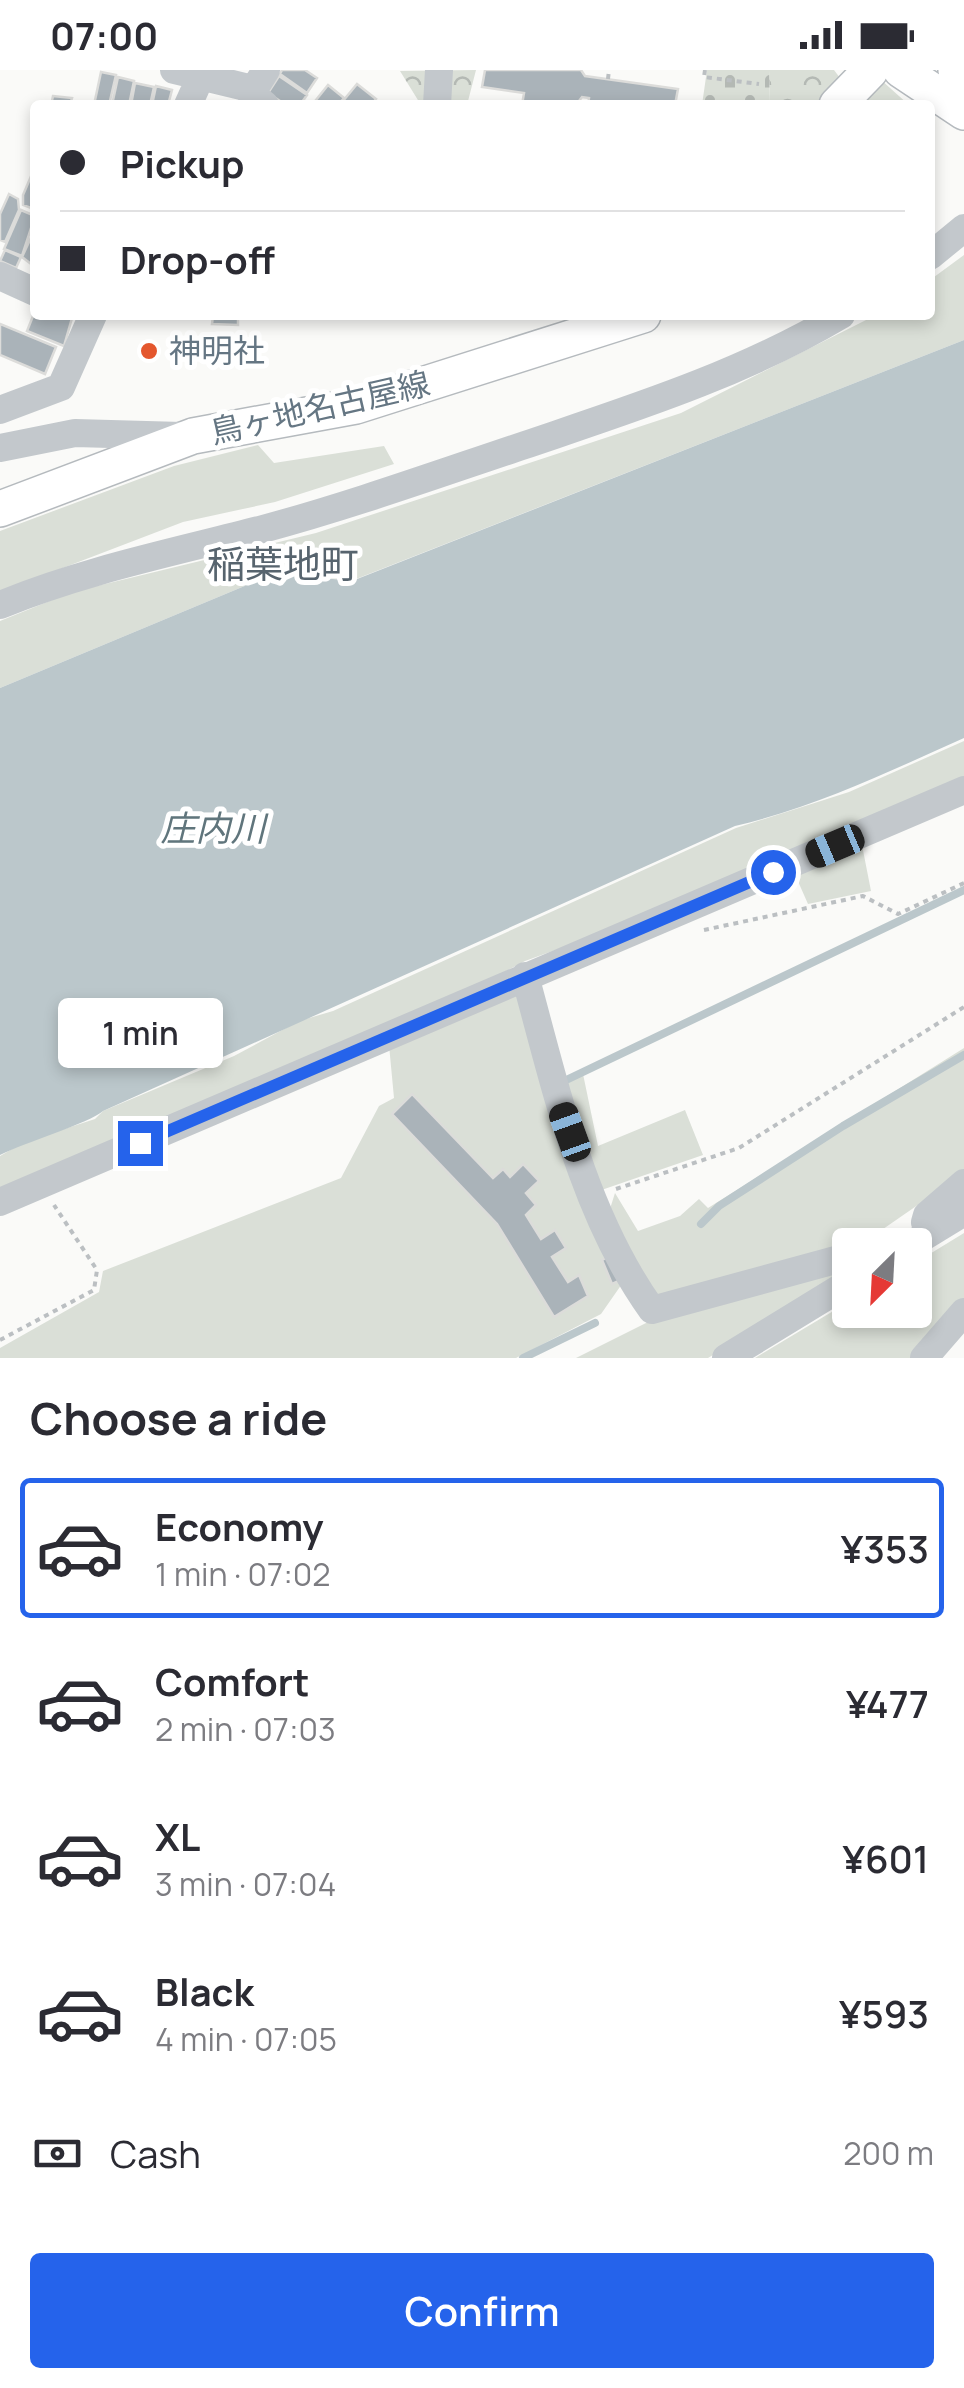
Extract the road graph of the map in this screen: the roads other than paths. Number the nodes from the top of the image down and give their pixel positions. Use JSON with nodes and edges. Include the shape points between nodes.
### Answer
{"nodes":[{"id":1,"x":439,"y":70,"type":"edge"},
{"id":2,"x":901,"y":70,"type":"edge"},
{"id":3,"x":870,"y":71,"type":"edge"},
{"id":4,"x":187,"y":73,"type":"edge"},
{"id":5,"x":255,"y":89,"type":"edge"},
{"id":6,"x":955,"y":97,"type":"edge"},
{"id":7,"x":188,"y":100,"type":"edge"},
{"id":8,"x":438,"y":100,"type":"edge"},
{"id":9,"x":842,"y":100,"type":"edge"},
{"id":10,"x":964,"y":228,"type":"edge"},
{"id":11,"x":935,"y":252,"type":"edge"},
{"id":12,"x":0,"y":276,"type":"edge"},
{"id":13,"x":30,"y":290,"type":"edge"},
{"id":14,"x":88,"y":320,"type":"edge"},
{"id":15,"x":570,"y":320,"type":"edge"},
{"id":16,"x":628,"y":320,"type":"edge"},
{"id":17,"x":833,"y":320,"type":"edge"},
{"id":18,"x":486,"y":368,"type":"junction"},
{"id":19,"x":0,"y":410,"type":"edge"},
{"id":20,"x":194,"y":436,"type":"junction"},
{"id":21,"x":0,"y":448,"type":"edge"},
{"id":22,"x":0,"y":509,"type":"edge"},
{"id":23,"x":0,"y":605,"type":"edge"},
{"id":24,"x":964,"y":790,"type":"edge"},
{"id":25,"x":526,"y":976,"type":"junction"},
{"id":26,"x":964,"y":1184,"type":"edge"},
{"id":27,"x":0,"y":1202,"type":"edge"},
{"id":28,"x":964,"y":1212,"type":"edge"},
{"id":29,"x":924,"y":1228,"type":"edge"},
{"id":30,"x":932,"y":1231,"type":"edge"},
{"id":31,"x":832,"y":1261,"type":"edge"},
{"id":32,"x":832,"y":1293,"type":"edge"},
{"id":33,"x":964,"y":1312,"type":"edge"},
{"id":34,"x":964,"y":1340,"type":"edge"},
{"id":35,"x":726,"y":1358,"type":"edge"},
{"id":36,"x":924,"y":1358,"type":"edge"},
{"id":37,"x":946,"y":1358,"type":"edge"}],
"edges":[{"from":1,"to":8,"type":"street"},
{"from":2,"to":6,"type":"main road"},
{"from":3,"to":9,"type":"main road"},
{"from":4,"to":5,"type":"street"},
{"from":4,"to":7,"type":"street"},
{"from":10,"to":11,"type":"street"},
{"from":12,"to":13,"type":"street"},
{"from":14,"to":19,"type":"street","via":[[60,387]]},
{"from":15,"to":18,"type":"main road"},
{"from":16,"to":18,"type":"main road","name":"鳥ヶ地名古屋線"},
{"from":17,"to":23,"type":"street","via":[[774,355],[662,399],[370,496],[56,582]]},
{"from":18,"to":20,"type":"main road","name":"鳥ヶ地名古屋線","via":[[356,406]]},
{"from":20,"to":21,"type":"street","via":[[74,433]]},
{"from":20,"to":22,"type":"main road","name":"鳥ヶ地名古屋線"},
{"from":24,"to":25,"type":"street"},
{"from":25,"to":27,"type":"street"},
{"from":25,"to":31,"type":"street","via":[[594,1201],[626,1275],[652,1310]]},
{"from":26,"to":29,"type":"street","via":[[927,1215]]},
{"from":28,"to":30,"type":"street"},
{"from":32,"to":35,"type":"street"},
{"from":33,"to":36,"type":"street"},
{"from":34,"to":37,"type":"street"}]}
